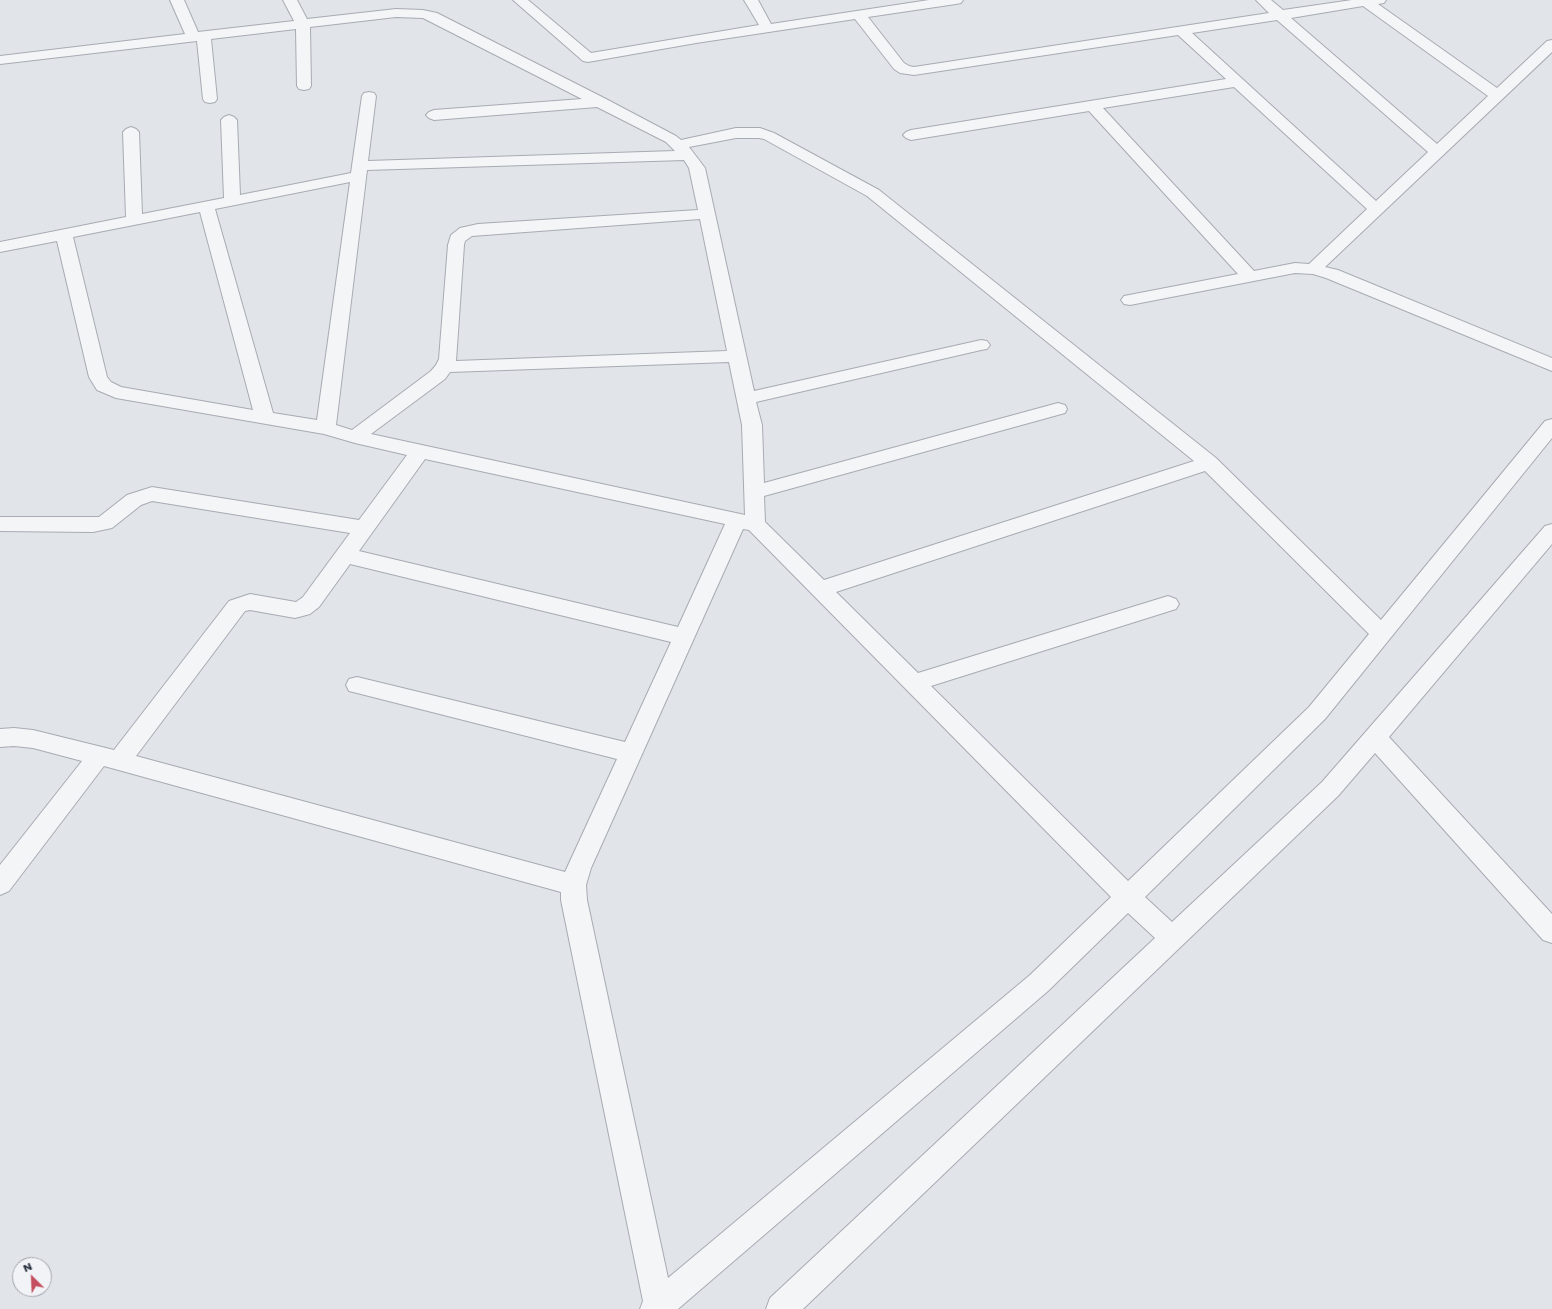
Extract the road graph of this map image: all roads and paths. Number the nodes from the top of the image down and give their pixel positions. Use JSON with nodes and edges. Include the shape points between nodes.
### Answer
{"nodes":[{"id":1,"x":177,"y":0,"type":"edge"},
{"id":2,"x":290,"y":0,"type":"edge"},
{"id":3,"x":520,"y":0,"type":"edge"},
{"id":4,"x":751,"y":0,"type":"edge"},
{"id":5,"x":956,"y":0,"type":"edge"},
{"id":6,"x":1263,"y":0,"type":"edge"},
{"id":7,"x":1372,"y":1,"type":"edge"},
{"id":8,"x":903,"y":4,"type":"edge"},
{"id":9,"x":859,"y":14,"type":"junction"},
{"id":10,"x":1280,"y":14,"type":"junction"},
{"id":11,"x":303,"y":24,"type":"junction"},
{"id":12,"x":767,"y":28,"type":"junction"},
{"id":13,"x":1181,"y":30,"type":"junction"},
{"id":14,"x":198,"y":36,"type":"junction"},
{"id":15,"x":1552,"y":44,"type":"edge"},
{"id":16,"x":0,"y":60,"type":"edge"},
{"id":17,"x":1238,"y":82,"type":"junction"},
{"id":18,"x":304,"y":86,"type":"dead end"},
{"id":19,"x":369,"y":96,"type":"dead end"},
{"id":20,"x":1498,"y":96,"type":"junction"},
{"id":21,"x":210,"y":99,"type":"dead end"},
{"id":22,"x":601,"y":102,"type":"junction"},
{"id":23,"x":1094,"y":106,"type":"junction"},
{"id":24,"x":434,"y":115,"type":"dead end"},
{"id":25,"x":230,"y":120,"type":"dead end"},
{"id":26,"x":131,"y":132,"type":"dead end"},
{"id":27,"x":911,"y":135,"type":"dead end"},
{"id":28,"x":683,"y":150,"type":"junction"},
{"id":29,"x":1437,"y":152,"type":"junction"},
{"id":30,"x":358,"y":171,"type":"junction"},
{"id":31,"x":232,"y":201,"type":"junction"},
{"id":32,"x":206,"y":206,"type":"junction"},
{"id":33,"x":1376,"y":209,"type":"junction"},
{"id":34,"x":707,"y":214,"type":"junction"},
{"id":35,"x":134,"y":220,"type":"junction"},
{"id":36,"x":64,"y":234,"type":"junction"},
{"id":37,"x":0,"y":247,"type":"edge"},
{"id":38,"x":1313,"y":269,"type":"junction"},
{"id":39,"x":1250,"y":277,"type":"junction"},
{"id":40,"x":1130,"y":300,"type":"dead end"},
{"id":41,"x":981,"y":345,"type":"dead end"},
{"id":42,"x":738,"y":356,"type":"junction"},
{"id":43,"x":1552,"y":365,"type":"edge"},
{"id":44,"x":445,"y":367,"type":"junction"},
{"id":45,"x":747,"y":398,"type":"junction"},
{"id":46,"x":1058,"y":409,"type":"dead end"},
{"id":47,"x":265,"y":418,"type":"junction"},
{"id":48,"x":1552,"y":425,"type":"edge"},
{"id":49,"x":326,"y":428,"type":"junction"},
{"id":50,"x":355,"y":437,"type":"junction"},
{"id":51,"x":420,"y":450,"type":"junction"},
{"id":52,"x":1209,"y":463,"type":"junction"},
{"id":53,"x":754,"y":492,"type":"junction"},
{"id":54,"x":746,"y":522,"type":"junction"},
{"id":55,"x":0,"y":524,"type":"edge"},
{"id":56,"x":364,"y":528,"type":"junction"},
{"id":57,"x":1552,"y":531,"type":"edge"},
{"id":58,"x":344,"y":556,"type":"junction"},
{"id":59,"x":820,"y":589,"type":"junction"},
{"id":60,"x":1168,"y":604,"type":"dead end"},
{"id":61,"x":1382,"y":634,"type":"junction"},
{"id":62,"x":685,"y":637,"type":"junction"},
{"id":63,"x":914,"y":683,"type":"junction"},
{"id":64,"x":357,"y":685,"type":"dead end"},
{"id":65,"x":1374,"y":736,"type":"junction"},
{"id":66,"x":0,"y":738,"type":"edge"},
{"id":67,"x":632,"y":753,"type":"junction"},
{"id":68,"x":109,"y":758,"type":"junction"},
{"id":69,"x":0,"y":884,"type":"edge"},
{"id":70,"x":574,"y":885,"type":"junction"},
{"id":71,"x":1128,"y":897,"type":"junction"},
{"id":72,"x":1552,"y":932,"type":"edge"},
{"id":73,"x":1172,"y":938,"type":"junction"},
{"id":74,"x":657,"y":1307,"type":"edge"},
{"id":75,"x":781,"y":1309,"type":"edge"}],
"edges":[{"from":1,"to":14,"type":"street"},
{"from":2,"to":11,"type":"street"},
{"from":3,"to":12,"type":"street","via":[[588,58]]},
{"from":4,"to":12,"type":"street"},
{"from":5,"to":8,"type":"street"},
{"from":6,"to":10,"type":"street"},
{"from":7,"to":10,"type":"street"},
{"from":7,"to":20,"type":"street"},
{"from":8,"to":9,"type":"street"},
{"from":9,"to":12,"type":"street"},
{"from":9,"to":13,"type":"street","via":[[899,66],[914,71]]},
{"from":10,"to":13,"type":"street"},
{"from":10,"to":29,"type":"street"},
{"from":11,"to":14,"type":"street"},
{"from":11,"to":18,"type":"street"},
{"from":11,"to":22,"type":"street","via":[[396,13],[432,16]]},
{"from":13,"to":17,"type":"street"},
{"from":14,"to":16,"type":"street"},
{"from":14,"to":21,"type":"street"},
{"from":15,"to":20,"type":"street"},
{"from":17,"to":23,"type":"street"},
{"from":17,"to":33,"type":"street"},
{"from":19,"to":30,"type":"street"},
{"from":20,"to":29,"type":"street"},
{"from":22,"to":24,"type":"street"},
{"from":22,"to":28,"type":"street","via":[[657,130]]},
{"from":23,"to":27,"type":"street"},
{"from":23,"to":39,"type":"street"},
{"from":25,"to":31,"type":"street"},
{"from":26,"to":35,"type":"street"},
{"from":28,"to":30,"type":"street"},
{"from":28,"to":34,"type":"street","via":[[697,168]]},
{"from":28,"to":52,"type":"street","via":[[736,133],[760,133],[770,136],[873,193]]},
{"from":29,"to":33,"type":"street"},
{"from":30,"to":31,"type":"street"},
{"from":30,"to":49,"type":"street"},
{"from":31,"to":32,"type":"street"},
{"from":32,"to":35,"type":"street"},
{"from":32,"to":47,"type":"street"},
{"from":33,"to":38,"type":"street"},
{"from":34,"to":42,"type":"street"},
{"from":34,"to":44,"type":"street","via":[[478,229],[466,232],[457,238],[456,244],[448,358]]},
{"from":35,"to":36,"type":"street"},
{"from":36,"to":37,"type":"street"},
{"from":36,"to":47,"type":"street","via":[[98,377],[104,386],[116,392]]},
{"from":38,"to":39,"type":"street","via":[[1295,268]]},
{"from":38,"to":43,"type":"street","via":[[1332,274]]},
{"from":39,"to":40,"type":"street"},
{"from":41,"to":45,"type":"street"},
{"from":42,"to":44,"type":"street"},
{"from":42,"to":45,"type":"street"},
{"from":44,"to":50,"type":"street","via":[[438,375]]},
{"from":45,"to":53,"type":"street","via":[[752,425]]},
{"from":46,"to":53,"type":"street"},
{"from":47,"to":49,"type":"street"},
{"from":48,"to":61,"type":"street"},
{"from":49,"to":50,"type":"street"},
{"from":50,"to":51,"type":"street"},
{"from":51,"to":54,"type":"street"},
{"from":51,"to":56,"type":"street"},
{"from":52,"to":59,"type":"street"},
{"from":52,"to":61,"type":"street"},
{"from":53,"to":54,"type":"street"},
{"from":54,"to":59,"type":"street"},
{"from":54,"to":62,"type":"street"},
{"from":55,"to":56,"type":"street","via":[[93,526],[105,523],[134,500],[152,494]]},
{"from":56,"to":58,"type":"street"},
{"from":57,"to":65,"type":"street"},
{"from":58,"to":62,"type":"street"},
{"from":58,"to":68,"type":"street","via":[[311,602],[302,609],[250,602],[237,606]]},
{"from":59,"to":63,"type":"street"},
{"from":60,"to":63,"type":"street"},
{"from":61,"to":71,"type":"street","via":[[1317,713]]},
{"from":62,"to":67,"type":"street"},
{"from":63,"to":71,"type":"street"},
{"from":64,"to":67,"type":"street"},
{"from":65,"to":72,"type":"street"},
{"from":65,"to":73,"type":"street","via":[[1330,789]]},
{"from":66,"to":68,"type":"street","via":[[33,739]]},
{"from":67,"to":70,"type":"street","via":[[579,868]]},
{"from":68,"to":69,"type":"street"},
{"from":68,"to":70,"type":"street"},
{"from":70,"to":74,"type":"street","via":[[574,900]]},
{"from":71,"to":73,"type":"street"},
{"from":71,"to":74,"type":"street","via":[[1039,983]]},
{"from":73,"to":75,"type":"street"}]}
